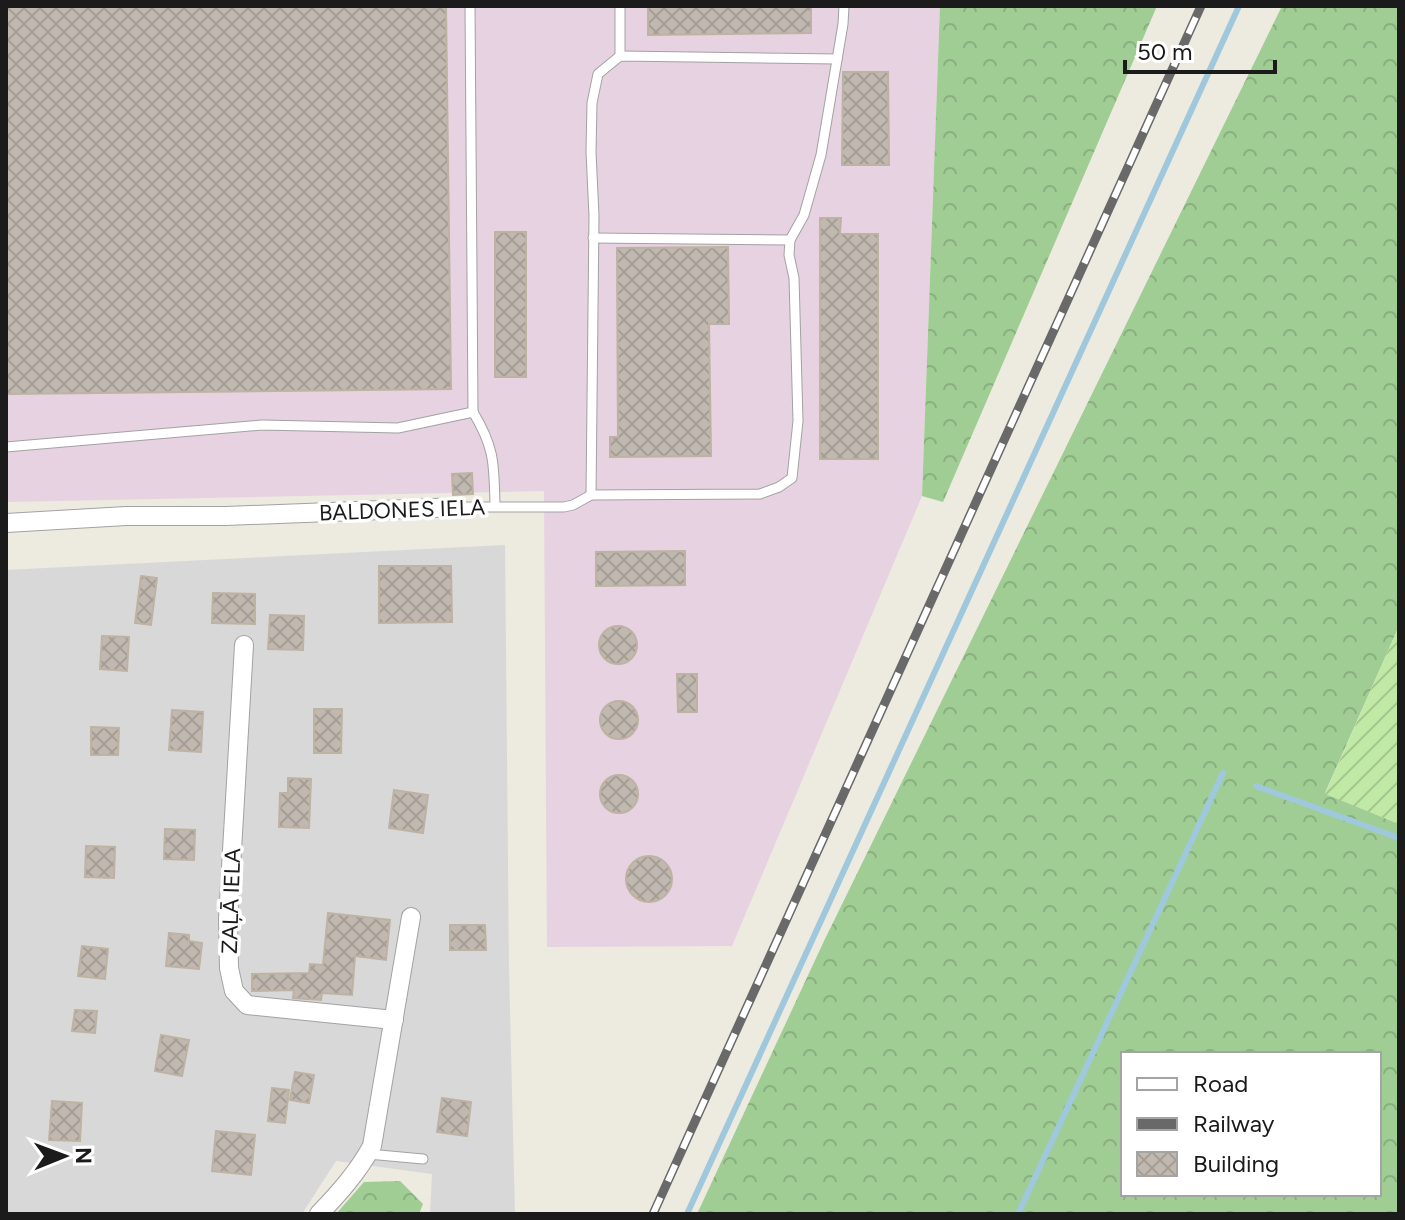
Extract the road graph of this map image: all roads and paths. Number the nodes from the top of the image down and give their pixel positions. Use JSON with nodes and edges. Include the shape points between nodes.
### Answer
{"nodes":[{"id":1,"x":470,"y":6,"type":"edge"},
{"id":2,"x":620,"y":6,"type":"edge"},
{"id":3,"x":844,"y":6,"type":"edge"},
{"id":4,"x":620,"y":56,"type":"junction"},
{"id":5,"x":837,"y":59,"type":"junction"},
{"id":6,"x":593,"y":238,"type":"junction"},
{"id":7,"x":790,"y":240,"type":"junction"},
{"id":8,"x":473,"y":412,"type":"junction"},
{"id":9,"x":6,"y":447,"type":"edge"},
{"id":10,"x":591,"y":495,"type":"junction"},
{"id":11,"x":495,"y":506,"type":"junction"},
{"id":12,"x":458,"y":507,"type":"joint"},
{"id":13,"x":6,"y":523,"type":"edge"},
{"id":14,"x":244,"y":645,"type":"dead end"},
{"id":15,"x":411,"y":917,"type":"dead end"},
{"id":16,"x":394,"y":1020,"type":"junction"},
{"id":17,"x":368,"y":1154,"type":"junction"},
{"id":18,"x":423,"y":1159,"type":"dead end"},
{"id":19,"x":319,"y":1214,"type":"edge"}],
"edges":[{"from":1,"to":8,"type":"lane"},
{"from":2,"to":4,"type":"lane"},
{"from":3,"to":5,"type":"lane"},
{"from":4,"to":5,"type":"lane"},
{"from":4,"to":6,"type":"lane","via":[[598,74],[592,103]]},
{"from":5,"to":7,"type":"lane","via":[[821,155],[804,215]]},
{"from":6,"to":7,"type":"lane"},
{"from":6,"to":10,"type":"lane"},
{"from":7,"to":10,"type":"lane","name":"BALDONES IELA","via":[[798,421],[792,478],[760,494]]},
{"from":8,"to":9,"type":"lane","via":[[398,428],[262,425]]},
{"from":8,"to":11,"type":"lane","via":[[493,453]]},
{"from":10,"to":11,"type":"lane","name":"BALDONES IELA","via":[[564,507]]},
{"from":11,"to":12,"type":"lane","name":"BALDONES IELA"},
{"from":12,"to":13,"type":"street","name":"BALDONES IELA"},
{"from":14,"to":16,"type":"street","name":"ZAĻĀ IELA","via":[[228,919],[234,991],[247,1005]]},
{"from":15,"to":16,"type":"street"},
{"from":16,"to":17,"type":"street"},
{"from":17,"to":18,"type":"lane"},
{"from":17,"to":19,"type":"street"}]}
